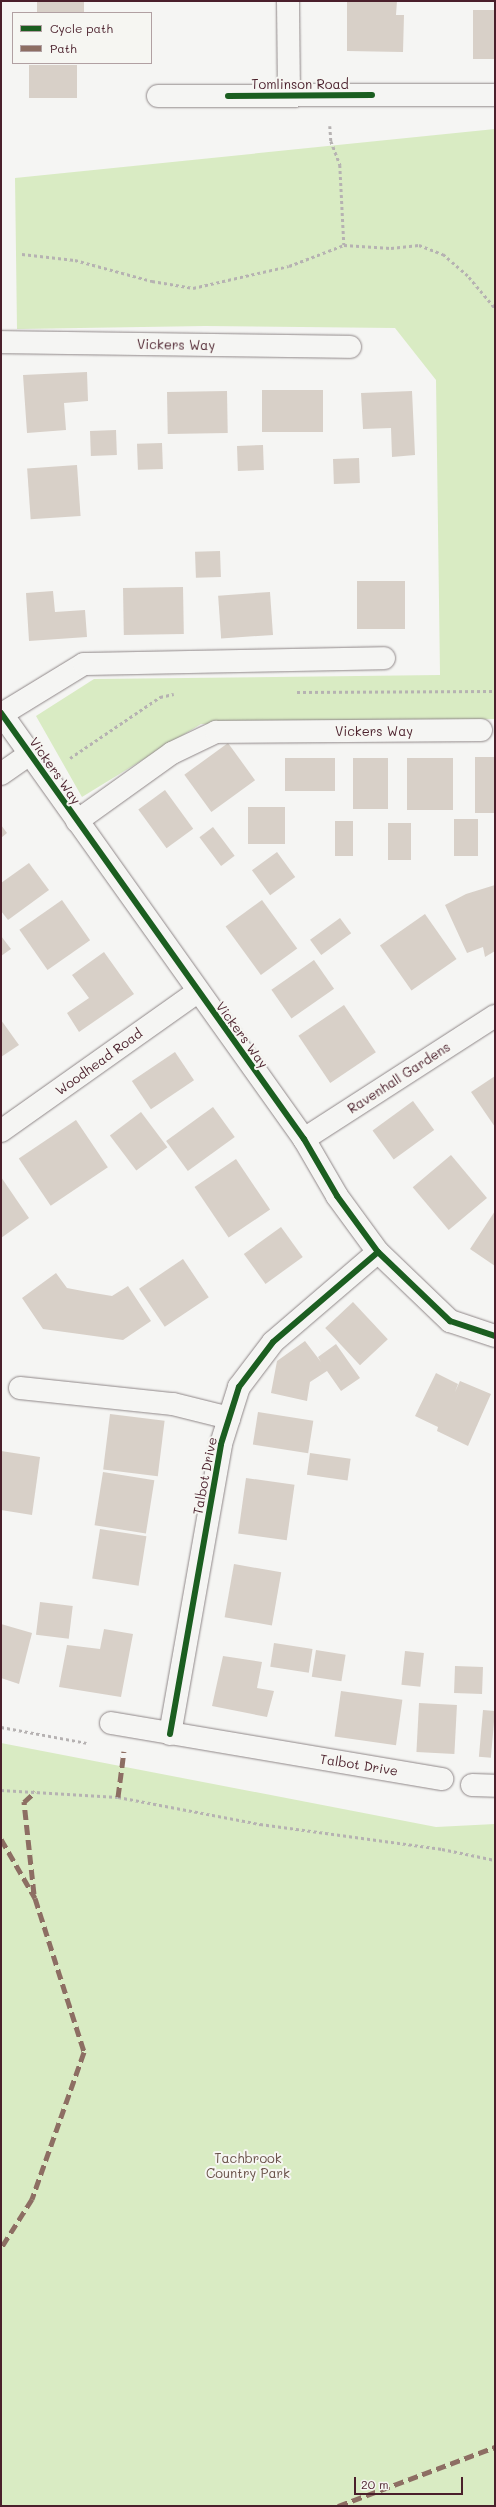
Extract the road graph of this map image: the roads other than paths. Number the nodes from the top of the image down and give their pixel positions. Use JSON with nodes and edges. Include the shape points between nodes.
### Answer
{"nodes":[{"id":1,"x":288,"y":1,"type":"edge"},
{"id":2,"x":290,"y":94,"type":"junction"},
{"id":3,"x":495,"y":95,"type":"edge"},
{"id":4,"x":158,"y":96,"type":"dead end"},
{"id":5,"x":1,"y":342,"type":"edge"},
{"id":6,"x":350,"y":347,"type":"dead end"},
{"id":7,"x":384,"y":658,"type":"dead end"},
{"id":8,"x":1,"y":713,"type":"edge"},
{"id":9,"x":481,"y":730,"type":"dead end"},
{"id":10,"x":30,"y":754,"type":"junction"},
{"id":11,"x":1,"y":774,"type":"edge"},
{"id":12,"x":77,"y":821,"type":"junction"},
{"id":13,"x":197,"y":992,"type":"junction"},
{"id":14,"x":495,"y":1016,"type":"edge"},
{"id":15,"x":1,"y":1131,"type":"edge"},
{"id":16,"x":304,"y":1139,"type":"junction"},
{"id":17,"x":378,"y":1252,"type":"junction"},
{"id":18,"x":495,"y":1336,"type":"edge"},
{"id":19,"x":20,"y":1388,"type":"dead end"},
{"id":20,"x":229,"y":1418,"type":"junction"},
{"id":21,"x":111,"y":1723,"type":"dead end"},
{"id":22,"x":170,"y":1734,"type":"junction"},
{"id":23,"x":442,"y":1779,"type":"dead end"},
{"id":24,"x":472,"y":1785,"type":"dead end"},
{"id":25,"x":495,"y":1786,"type":"edge"}],
"edges":[{"from":1,"to":2,"type":"street","name":"Tomlinson Road"},
{"from":2,"to":3,"type":"street","name":"Tomlinson Road"},
{"from":2,"to":4,"type":"street","name":"Tomlinson Road"},
{"from":5,"to":6,"type":"street","name":"Vickers Way"},
{"from":7,"to":8,"type":"street","name":"Vickers Way","via":[[84,664]]},
{"from":8,"to":10,"type":"street","name":"Vickers Way"},
{"from":9,"to":12,"type":"street","name":"Vickers Way","via":[[216,732],[172,753]]},
{"from":10,"to":11,"type":"street","name":"Vickers Way"},
{"from":10,"to":12,"type":"street","name":"Vickers Way"},
{"from":12,"to":13,"type":"street","name":"Vickers Way"},
{"from":13,"to":15,"type":"street","name":"Woodhead Road"},
{"from":13,"to":16,"type":"street","name":"Vickers Way"},
{"from":14,"to":16,"type":"street","name":"Ravenhall Gardens"},
{"from":16,"to":17,"type":"street","name":"Vickers Way","via":[[337,1196]]},
{"from":17,"to":18,"type":"street","name":"Vickers Way","via":[[450,1321]]},
{"from":17,"to":20,"type":"street","name":"Talbot Drive","via":[[273,1342],[239,1387]]},
{"from":19,"to":20,"type":"street","via":[[173,1404]]},
{"from":20,"to":22,"type":"street","name":"Talbot Drive","via":[[221,1444]]},
{"from":21,"to":22,"type":"street","name":"Talbot Drive"},
{"from":22,"to":23,"type":"street","name":"Talbot Drive"},
{"from":24,"to":25,"type":"street"}]}
